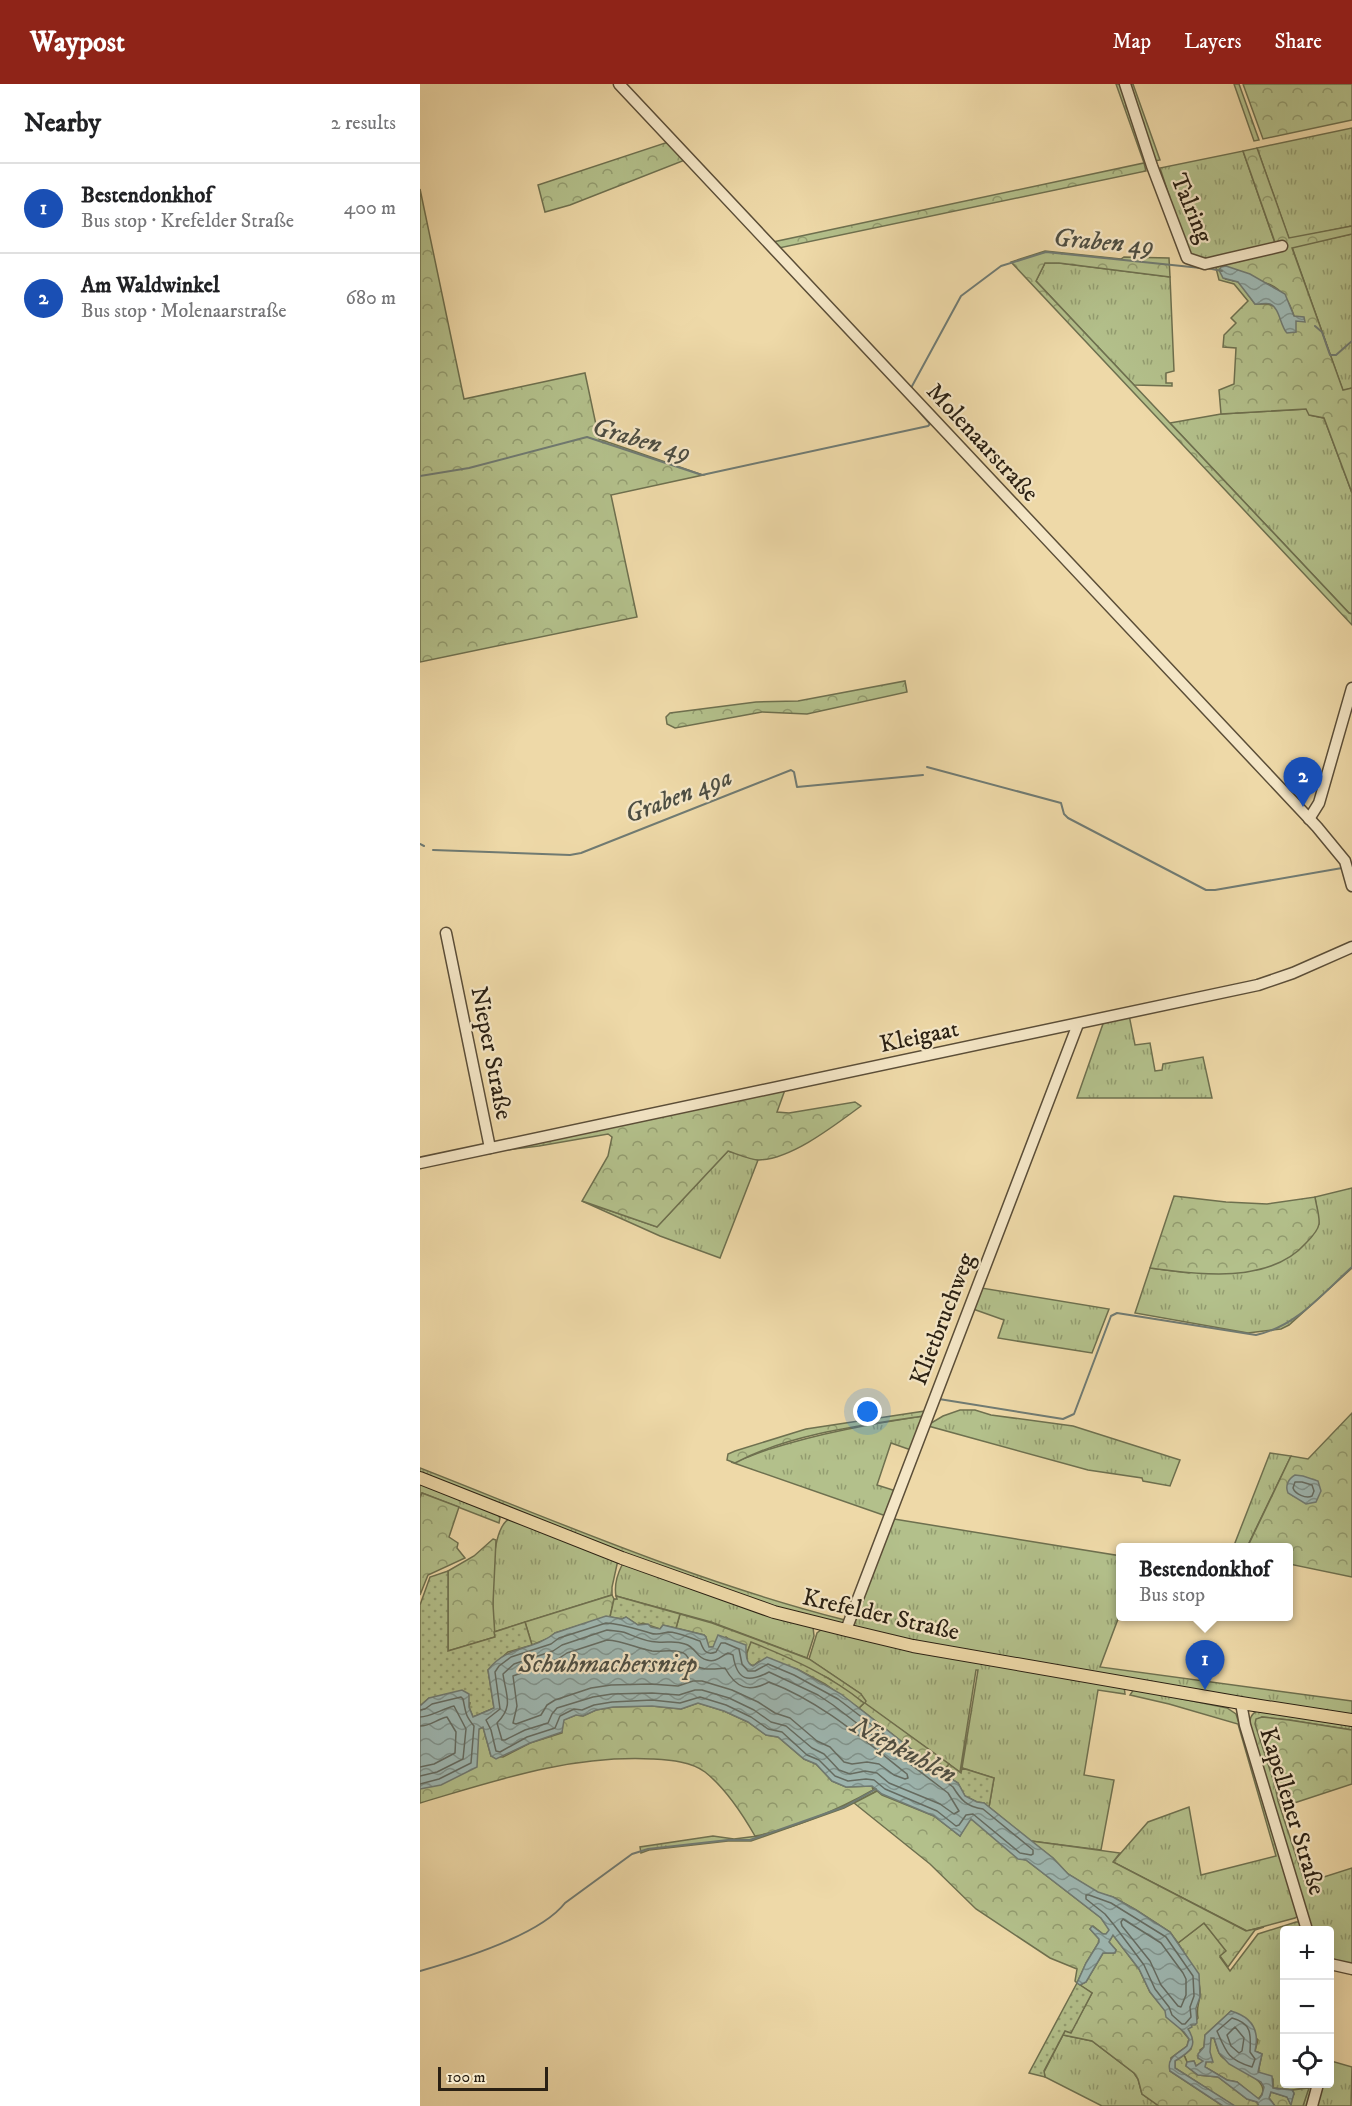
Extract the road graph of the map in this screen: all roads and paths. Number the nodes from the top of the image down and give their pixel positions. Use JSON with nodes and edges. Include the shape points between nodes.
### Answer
{"nodes":[{"id":1,"x":619,"y":84,"type":"edge"},
{"id":2,"x":1125,"y":84,"type":"edge"},
{"id":3,"x":1282,"y":246,"type":"dead end"},
{"id":4,"x":1352,"y":688,"type":"edge"},
{"id":5,"x":1313,"y":823,"type":"junction"},
{"id":6,"x":1349,"y":857,"type":"edge"},
{"id":7,"x":1352,"y":885,"type":"edge"},
{"id":8,"x":446,"y":933,"type":"dead end"},
{"id":9,"x":1352,"y":947,"type":"edge"},
{"id":10,"x":1078,"y":1024,"type":"junction"},
{"id":11,"x":490,"y":1148,"type":"junction"},
{"id":12,"x":420,"y":1163,"type":"edge"},
{"id":13,"x":420,"y":1478,"type":"edge"},
{"id":14,"x":846,"y":1630,"type":"junction"},
{"id":15,"x":1241,"y":1703,"type":"junction"},
{"id":16,"x":1352,"y":1720,"type":"edge"},
{"id":17,"x":1306,"y":1926,"type":"edge"},
{"id":18,"x":1334,"y":1965,"type":"edge"},
{"id":19,"x":1352,"y":1969,"type":"edge"},
{"id":20,"x":1317,"y":2088,"type":"edge"},
{"id":21,"x":1312,"y":2106,"type":"edge"}],
"edges":[{"from":1,"to":5,"type":"street","name":"Molenaarstraße"},
{"from":2,"to":3,"type":"street","name":"Talring","via":[[1187,258],[1206,264]]},
{"from":4,"to":5,"type":"street"},
{"from":5,"to":6,"type":"street","name":"Molenaarstraße"},
{"from":6,"to":7,"type":"street"},
{"from":8,"to":11,"type":"street","name":"Nieper Straße"},
{"from":9,"to":10,"type":"street","name":"Kleigaat","via":[[1258,985]]},
{"from":10,"to":11,"type":"street","name":"Kleigaat"},
{"from":10,"to":14,"type":"street","name":"Klietbruchweg"},
{"from":11,"to":12,"type":"street","name":"Nieper Straße"},
{"from":13,"to":14,"type":"main road","name":"Krefelder Straße","via":[[774,1612]]},
{"from":14,"to":15,"type":"main road","name":"Krefelder Straße","via":[[913,1646]]},
{"from":15,"to":16,"type":"main road","name":"Krefelder Straße"},
{"from":15,"to":17,"type":"street","name":"Kapellener Straße"},
{"from":18,"to":19,"type":"street"},
{"from":20,"to":21,"type":"street"}]}
